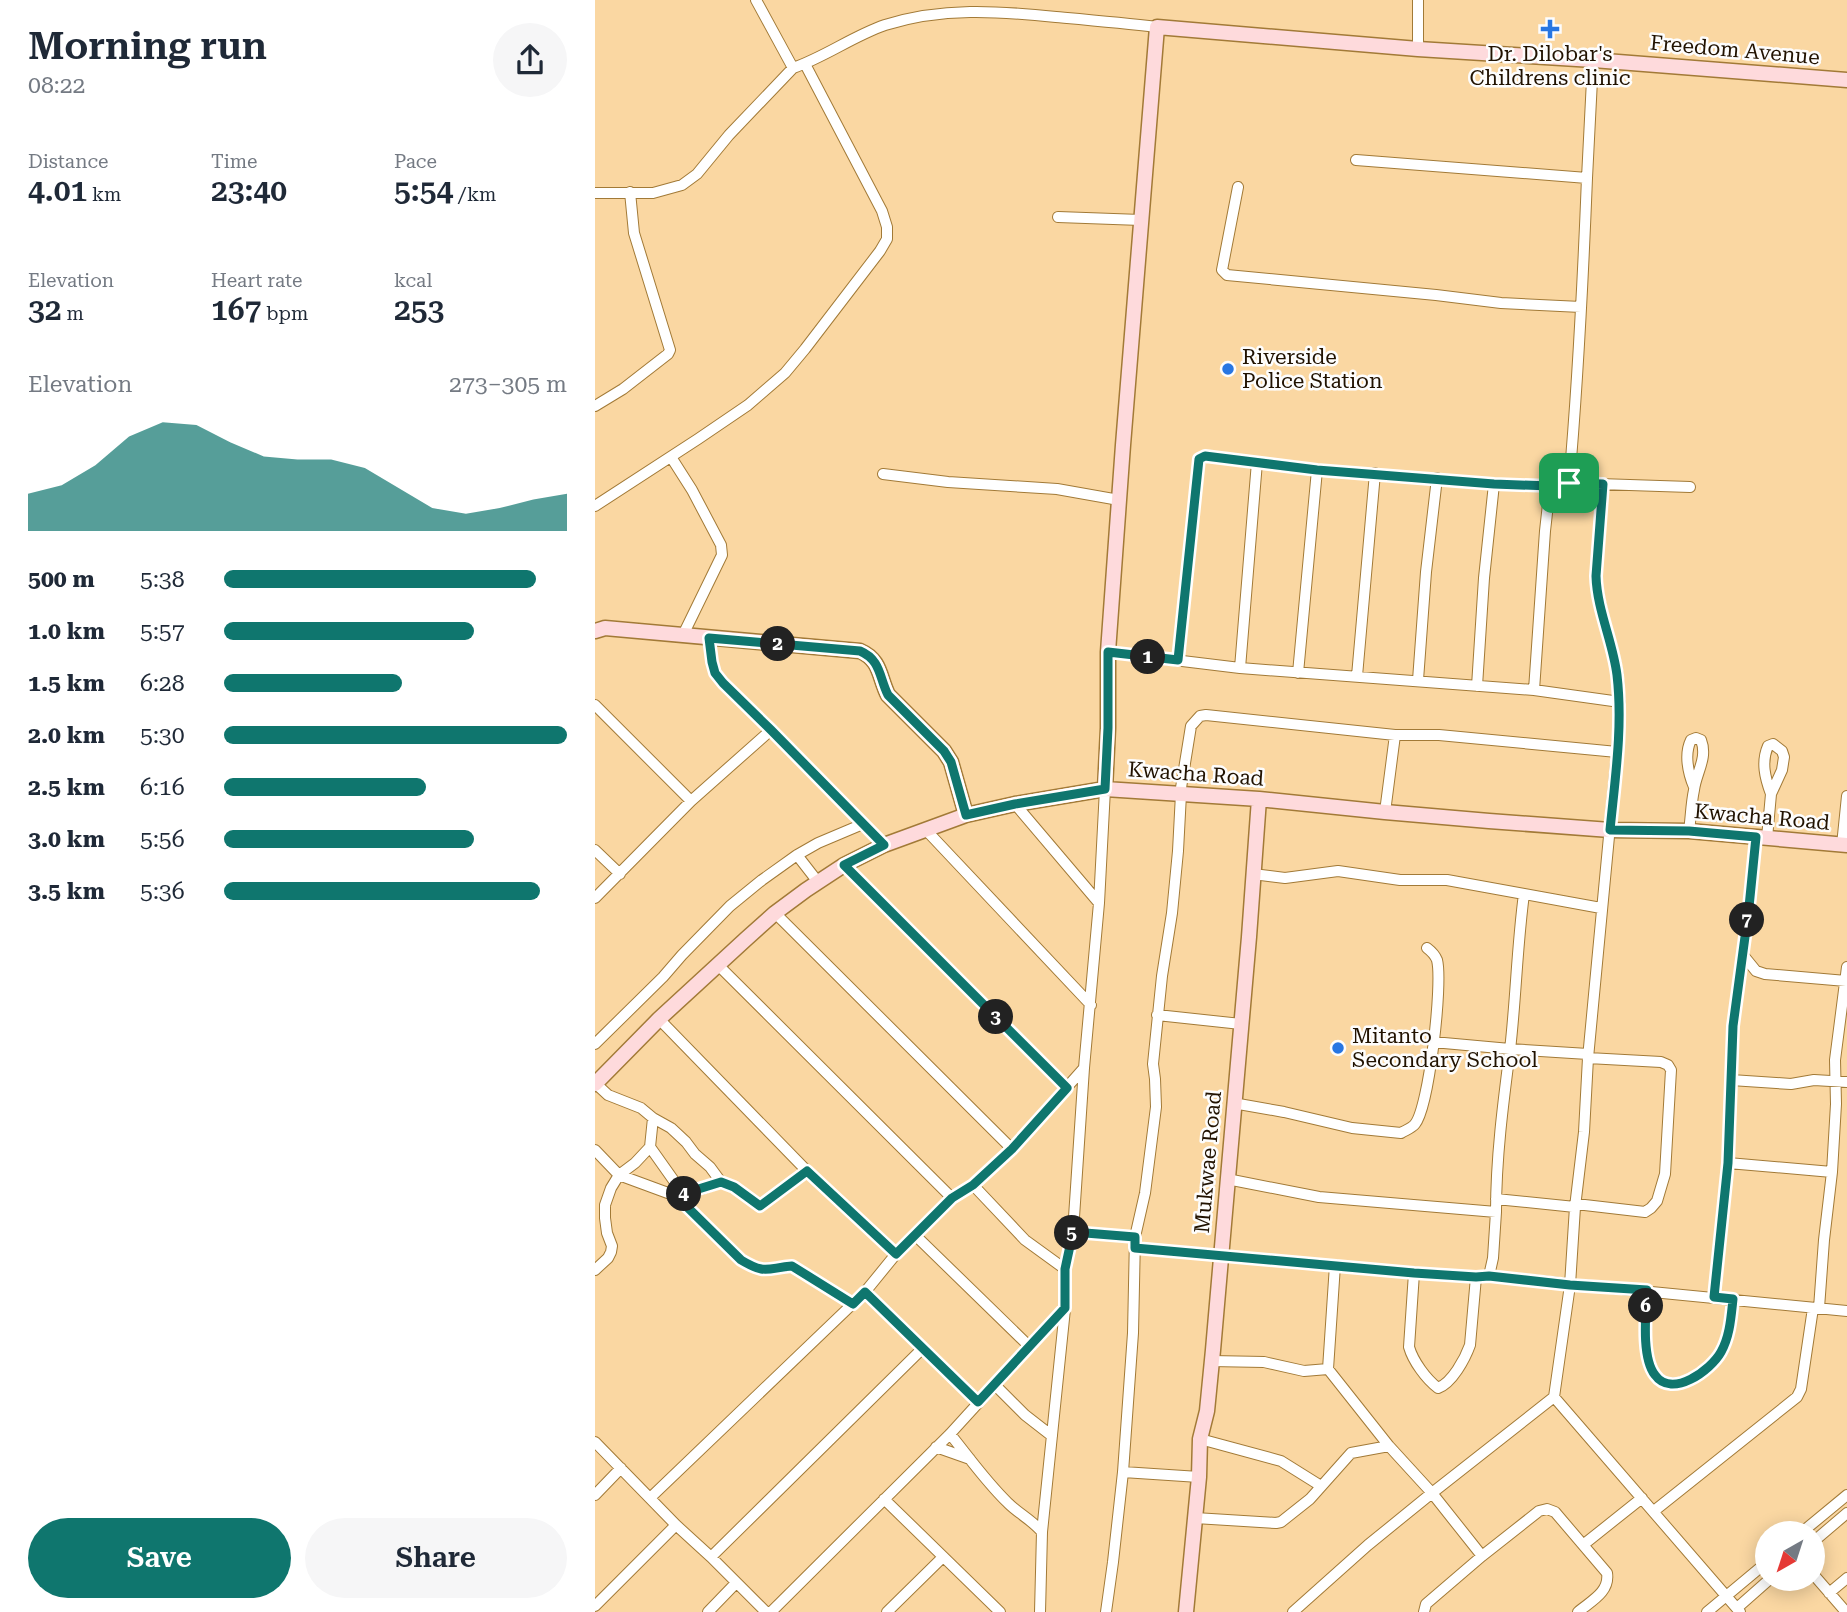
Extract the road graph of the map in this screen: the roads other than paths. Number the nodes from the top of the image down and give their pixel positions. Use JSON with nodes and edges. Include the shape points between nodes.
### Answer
{"nodes":[{"id":1,"x":756,"y":0,"type":"edge"},
{"id":2,"x":1418,"y":0,"type":"edge"},
{"id":3,"x":1157,"y":27,"type":"junction"},
{"id":4,"x":1418,"y":49,"type":"junction"},
{"id":5,"x":1593,"y":60,"type":"junction"},
{"id":6,"x":805,"y":64,"type":"junction"},
{"id":7,"x":793,"y":68,"type":"junction"},
{"id":8,"x":1847,"y":80,"type":"edge"},
{"id":9,"x":1356,"y":160,"type":"dead end"},
{"id":10,"x":1587,"y":178,"type":"junction"},
{"id":11,"x":1238,"y":187,"type":"dead end"},
{"id":12,"x":630,"y":192,"type":"junction"},
{"id":13,"x":595,"y":193,"type":"edge"},
{"id":14,"x":1058,"y":217,"type":"dead end"},
{"id":15,"x":1141,"y":220,"type":"junction"},
{"id":16,"x":1581,"y":307,"type":"junction"},
{"id":17,"x":595,"y":406,"type":"edge"},
{"id":18,"x":671,"y":457,"type":"junction"},
{"id":19,"x":1257,"y":462,"type":"junction"},
{"id":20,"x":1317,"y":470,"type":"junction"},
{"id":21,"x":1375,"y":473,"type":"junction"},
{"id":22,"x":883,"y":474,"type":"dead end"},
{"id":23,"x":1437,"y":478,"type":"junction"},
{"id":24,"x":1569,"y":483,"type":"junction"},
{"id":25,"x":1494,"y":484,"type":"junction"},
{"id":26,"x":1603,"y":484,"type":"junction"},
{"id":27,"x":1550,"y":486,"type":"junction"},
{"id":28,"x":1689,"y":487,"type":"dead end"},
{"id":29,"x":1119,"y":500,"type":"junction"},
{"id":30,"x":595,"y":506,"type":"edge"},
{"id":31,"x":595,"y":631,"type":"edge"},
{"id":32,"x":683,"y":635,"type":"junction"},
{"id":33,"x":709,"y":638,"type":"junction"},
{"id":34,"x":1108,"y":652,"type":"junction"},
{"id":35,"x":1178,"y":660,"type":"junction"},
{"id":36,"x":1240,"y":668,"type":"junction"},
{"id":37,"x":1298,"y":673,"type":"junction"},
{"id":38,"x":1357,"y":676,"type":"junction"},
{"id":39,"x":1418,"y":680,"type":"junction"},
{"id":40,"x":1477,"y":686,"type":"junction"},
{"id":41,"x":1534,"y":690,"type":"junction"},
{"id":42,"x":1620,"y":702,"type":"junction"},
{"id":43,"x":595,"y":705,"type":"edge"},
{"id":44,"x":771,"y":730,"type":"junction"},
{"id":45,"x":1395,"y":735,"type":"junction"},
{"id":46,"x":1618,"y":752,"type":"junction"},
{"id":47,"x":1694,"y":787,"type":"dead end"},
{"id":48,"x":1105,"y":789,"type":"junction"},
{"id":49,"x":1180,"y":794,"type":"junction"},
{"id":50,"x":1771,"y":794,"type":"dead end"},
{"id":51,"x":1847,"y":796,"type":"edge"},
{"id":52,"x":1259,"y":799,"type":"junction"},
{"id":53,"x":691,"y":801,"type":"junction"},
{"id":54,"x":1015,"y":804,"type":"junction"},
{"id":55,"x":1385,"y":813,"type":"junction"},
{"id":56,"x":966,"y":815,"type":"junction"},
{"id":57,"x":863,"y":824,"type":"junction"},
{"id":58,"x":925,"y":829,"type":"junction"},
{"id":59,"x":1610,"y":830,"type":"junction"},
{"id":60,"x":1689,"y":831,"type":"junction"},
{"id":61,"x":1762,"y":838,"type":"junction"},
{"id":62,"x":884,"y":845,"type":"junction"},
{"id":63,"x":1845,"y":845,"type":"edge"},
{"id":64,"x":595,"y":850,"type":"edge"},
{"id":65,"x":797,"y":855,"type":"junction"},
{"id":66,"x":844,"y":865,"type":"junction"},
{"id":67,"x":620,"y":874,"type":"junction"},
{"id":68,"x":1253,"y":874,"type":"junction"},
{"id":69,"x":818,"y":882,"type":"junction"},
{"id":70,"x":1524,"y":894,"type":"junction"},
{"id":71,"x":595,"y":898,"type":"edge"},
{"id":72,"x":1099,"y":903,"type":"junction"},
{"id":73,"x":1601,"y":908,"type":"junction"},
{"id":74,"x":775,"y":913,"type":"junction"},
{"id":75,"x":1427,"y":948,"type":"dead end"},
{"id":76,"x":1743,"y":955,"type":"junction"},
{"id":77,"x":718,"y":965,"type":"junction"},
{"id":78,"x":1847,"y":967,"type":"edge"},
{"id":79,"x":1846,"y":981,"type":"edge"},
{"id":80,"x":1091,"y":1005,"type":"junction"},
{"id":81,"x":1157,"y":1015,"type":"junction"},
{"id":82,"x":659,"y":1019,"type":"junction"},
{"id":83,"x":1241,"y":1024,"type":"junction"},
{"id":84,"x":1433,"y":1042,"type":"junction"},
{"id":85,"x":595,"y":1044,"type":"edge"},
{"id":86,"x":1510,"y":1049,"type":"junction"},
{"id":87,"x":1588,"y":1056,"type":"junction"},
{"id":88,"x":1084,"y":1068,"type":"junction"},
{"id":89,"x":1731,"y":1080,"type":"junction"},
{"id":90,"x":1834,"y":1082,"type":"junction"},
{"id":91,"x":1847,"y":1082,"type":"edge"},
{"id":92,"x":595,"y":1084,"type":"edge"},
{"id":93,"x":1067,"y":1088,"type":"junction"},
{"id":94,"x":1233,"y":1102,"type":"junction"},
{"id":95,"x":653,"y":1118,"type":"junction"},
{"id":96,"x":650,"y":1147,"type":"junction"},
{"id":97,"x":1012,"y":1149,"type":"junction"},
{"id":98,"x":595,"y":1150,"type":"edge"},
{"id":99,"x":1728,"y":1163,"type":"junction"},
{"id":100,"x":807,"y":1171,"type":"junction"},
{"id":101,"x":1832,"y":1172,"type":"junction"},
{"id":102,"x":619,"y":1175,"type":"junction"},
{"id":103,"x":1227,"y":1179,"type":"junction"},
{"id":104,"x":721,"y":1182,"type":"junction"},
{"id":105,"x":973,"y":1185,"type":"junction"},
{"id":106,"x":679,"y":1194,"type":"junction"},
{"id":107,"x":952,"y":1198,"type":"junction"},
{"id":108,"x":1496,"y":1199,"type":"junction"},
{"id":109,"x":1576,"y":1206,"type":"junction"},
{"id":110,"x":1496,"y":1212,"type":"junction"},
{"id":111,"x":1073,"y":1232,"type":"junction"},
{"id":112,"x":916,"y":1236,"type":"junction"},
{"id":113,"x":1135,"y":1243,"type":"junction"},
{"id":114,"x":896,"y":1254,"type":"junction"},
{"id":115,"x":1221,"y":1256,"type":"junction"},
{"id":116,"x":1335,"y":1265,"type":"junction"},
{"id":117,"x":1065,"y":1269,"type":"junction"},
{"id":118,"x":595,"y":1270,"type":"edge"},
{"id":119,"x":1414,"y":1273,"type":"junction"},
{"id":120,"x":1489,"y":1276,"type":"junction"},
{"id":121,"x":1476,"y":1277,"type":"junction"},
{"id":122,"x":1570,"y":1285,"type":"junction"},
{"id":123,"x":1647,"y":1290,"type":"junction"},
{"id":124,"x":865,"y":1292,"type":"junction"},
{"id":125,"x":1714,"y":1297,"type":"junction"},
{"id":126,"x":1733,"y":1299,"type":"junction"},
{"id":127,"x":853,"y":1304,"type":"junction"},
{"id":128,"x":1065,"y":1308,"type":"junction"},
{"id":129,"x":1816,"y":1308,"type":"junction"},
{"id":130,"x":1847,"y":1311,"type":"edge"},
{"id":131,"x":1030,"y":1347,"type":"junction"},
{"id":132,"x":923,"y":1348,"type":"junction"},
{"id":133,"x":1211,"y":1361,"type":"junction"},
{"id":134,"x":1328,"y":1369,"type":"junction"},
{"id":135,"x":995,"y":1385,"type":"junction"},
{"id":136,"x":1554,"y":1398,"type":"junction"},
{"id":137,"x":978,"y":1402,"type":"junction"},
{"id":138,"x":950,"y":1434,"type":"junction"},
{"id":139,"x":1052,"y":1436,"type":"junction"},
{"id":140,"x":1200,"y":1439,"type":"junction"},
{"id":141,"x":595,"y":1442,"type":"edge"},
{"id":142,"x":1389,"y":1446,"type":"junction"},
{"id":143,"x":936,"y":1447,"type":"junction"},
{"id":144,"x":971,"y":1459,"type":"junction"},
{"id":145,"x":621,"y":1468,"type":"junction"},
{"id":146,"x":1123,"y":1472,"type":"junction"},
{"id":147,"x":1199,"y":1477,"type":"junction"},
{"id":148,"x":1321,"y":1486,"type":"junction"},
{"id":149,"x":1432,"y":1493,"type":"junction"},
{"id":150,"x":1847,"y":1494,"type":"edge"},
{"id":151,"x":595,"y":1495,"type":"edge"},
{"id":152,"x":1642,"y":1497,"type":"junction"},
{"id":153,"x":650,"y":1498,"type":"junction"},
{"id":154,"x":884,"y":1499,"type":"junction"},
{"id":155,"x":1654,"y":1511,"type":"junction"},
{"id":156,"x":1847,"y":1513,"type":"edge"},
{"id":157,"x":1195,"y":1518,"type":"junction"},
{"id":158,"x":1815,"y":1521,"type":"edge"},
{"id":159,"x":676,"y":1525,"type":"junction"},
{"id":160,"x":1042,"y":1532,"type":"junction"},
{"id":161,"x":1825,"y":1532,"type":"edge"},
{"id":162,"x":1583,"y":1545,"type":"junction"},
{"id":163,"x":1482,"y":1556,"type":"junction"},
{"id":164,"x":711,"y":1557,"type":"junction"},
{"id":165,"x":943,"y":1557,"type":"junction"},
{"id":166,"x":1755,"y":1573,"type":"edge"},
{"id":167,"x":1847,"y":1578,"type":"edge"},
{"id":168,"x":736,"y":1583,"type":"junction"},
{"id":169,"x":1825,"y":1588,"type":"edge"},
{"id":170,"x":1758,"y":1591,"type":"edge"},
{"id":171,"x":1829,"y":1593,"type":"junction"},
{"id":172,"x":1727,"y":1596,"type":"junction"},
{"id":173,"x":595,"y":1606,"type":"edge"},
{"id":174,"x":1298,"y":1610,"type":"edge"},
{"id":175,"x":1738,"y":1610,"type":"edge"},
{"id":176,"x":708,"y":1612,"type":"edge"},
{"id":177,"x":768,"y":1612,"type":"edge"},
{"id":178,"x":887,"y":1612,"type":"edge"},
{"id":179,"x":998,"y":1612,"type":"edge"},
{"id":180,"x":1040,"y":1612,"type":"edge"},
{"id":181,"x":1106,"y":1612,"type":"edge"},
{"id":182,"x":1187,"y":1612,"type":"edge"},
{"id":183,"x":1424,"y":1612,"type":"edge"},
{"id":184,"x":1578,"y":1612,"type":"edge"},
{"id":185,"x":1707,"y":1612,"type":"edge"},
{"id":186,"x":1846,"y":1612,"type":"edge"}],
"edges":[{"from":1,"to":7,"type":"street"},
{"from":2,"to":4,"type":"street"},
{"from":3,"to":4,"type":"main road","name":"Freedom Avenue"},
{"from":3,"to":6,"type":"street","name":"Freedom Avenue","via":[[961,11],[887,25]]},
{"from":3,"to":15,"type":"main road"},
{"from":4,"to":5,"type":"main road","name":"Freedom Avenue"},
{"from":5,"to":8,"type":"main road","name":"Freedom Avenue"},
{"from":5,"to":10,"type":"street"},
{"from":6,"to":7,"type":"street","name":"Freedom Avenue"},
{"from":6,"to":18,"type":"street","via":[[882,211],[887,239],[785,373],[748,405]]},
{"from":7,"to":12,"type":"street","name":"Freedom Avenue","via":[[697,174],[682,185],[653,193]]},
{"from":9,"to":10,"type":"street"},
{"from":10,"to":16,"type":"street"},
{"from":11,"to":16,"type":"street","via":[[1222,270],[1227,275]]},
{"from":12,"to":13,"type":"street","name":"Freedom Avenue"},
{"from":12,"to":17,"type":"street","via":[[634,233],[670,350]]},
{"from":14,"to":15,"type":"street"},
{"from":15,"to":29,"type":"main road"},
{"from":16,"to":24,"type":"street"},
{"from":18,"to":30,"type":"street"},
{"from":18,"to":32,"type":"street","via":[[721,545],[722,555]]},
{"from":19,"to":20,"type":"street"},
{"from":19,"to":35,"type":"street","via":[[1199,459]]},
{"from":19,"to":36,"type":"street"},
{"from":20,"to":21,"type":"street"},
{"from":20,"to":37,"type":"street"},
{"from":21,"to":23,"type":"street"},
{"from":21,"to":38,"type":"street"},
{"from":22,"to":29,"type":"street","via":[[1057,489]]},
{"from":23,"to":25,"type":"street"},
{"from":23,"to":39,"type":"street"},
{"from":24,"to":26,"type":"street"},
{"from":24,"to":27,"type":"street"},
{"from":25,"to":27,"type":"street"},
{"from":25,"to":40,"type":"street"},
{"from":26,"to":28,"type":"street"},
{"from":26,"to":42,"type":"street","via":[[1597,591]]},
{"from":27,"to":41,"type":"street"},
{"from":29,"to":34,"type":"main road"},
{"from":31,"to":32,"type":"main road"},
{"from":32,"to":33,"type":"main road"},
{"from":33,"to":44,"type":"street","via":[[715,673]]},
{"from":33,"to":56,"type":"main road","via":[[870,655],[888,695],[951,762]]},
{"from":34,"to":35,"type":"street"},
{"from":34,"to":48,"type":"main road"},
{"from":35,"to":36,"type":"street"},
{"from":36,"to":37,"type":"street"},
{"from":37,"to":38,"type":"street"},
{"from":38,"to":39,"type":"street"},
{"from":39,"to":40,"type":"street"},
{"from":40,"to":41,"type":"street"},
{"from":41,"to":42,"type":"street"},
{"from":42,"to":46,"type":"street"},
{"from":43,"to":53,"type":"street"},
{"from":44,"to":53,"type":"street"},
{"from":44,"to":57,"type":"street"},
{"from":45,"to":46,"type":"street"},
{"from":45,"to":49,"type":"street","via":[[1200,716],[1191,726]]},
{"from":45,"to":55,"type":"street"},
{"from":46,"to":59,"type":"street"},
{"from":47,"to":60,"type":"street"},
{"from":48,"to":49,"type":"main road","name":"Kwacha Road"},
{"from":48,"to":54,"type":"main road","name":"Kwacha Road"},
{"from":48,"to":72,"type":"street"},
{"from":49,"to":52,"type":"main road","name":"Kwacha Road"},
{"from":49,"to":81,"type":"street","via":[[1172,913]]},
{"from":50,"to":61,"type":"street"},
{"from":51,"to":63,"type":"street"},
{"from":52,"to":55,"type":"main road","name":"Kwacha Road"},
{"from":52,"to":68,"type":"main road","name":"Mukwae Road"},
{"from":53,"to":67,"type":"street"},
{"from":54,"to":56,"type":"main road","name":"Kwacha Road"},
{"from":54,"to":72,"type":"street"},
{"from":55,"to":59,"type":"main road","name":"Kwacha Road"},
{"from":56,"to":58,"type":"main road","name":"Kwacha Road"},
{"from":57,"to":62,"type":"street"},
{"from":57,"to":65,"type":"street"},
{"from":58,"to":62,"type":"main road","name":"Kwacha Road"},
{"from":58,"to":80,"type":"street"},
{"from":59,"to":60,"type":"main road","name":"Kwacha Road"},
{"from":59,"to":73,"type":"street"},
{"from":60,"to":61,"type":"main road","name":"Kwacha Road"},
{"from":61,"to":63,"type":"main road","name":"Kwacha Road"},
{"from":61,"to":76,"type":"street"},
{"from":62,"to":66,"type":"main road","name":"Kwacha Road"},
{"from":64,"to":67,"type":"street"},
{"from":65,"to":69,"type":"street"},
{"from":65,"to":85,"type":"street","via":[[730,906]]},
{"from":66,"to":69,"type":"main road","name":"Kwacha Road"},
{"from":66,"to":93,"type":"street"},
{"from":67,"to":71,"type":"street"},
{"from":68,"to":70,"type":"street","via":[[1285,878],[1338,871],[1401,880],[1447,880]]},
{"from":68,"to":83,"type":"main road","name":"Mukwae Road"},
{"from":69,"to":74,"type":"main road","name":"Kwacha Road"},
{"from":70,"to":73,"type":"street"},
{"from":70,"to":86,"type":"street"},
{"from":72,"to":80,"type":"street"},
{"from":73,"to":87,"type":"street"},
{"from":74,"to":77,"type":"main road","name":"Kwacha Road"},
{"from":74,"to":97,"type":"street"},
{"from":75,"to":84,"type":"street","via":[[1437,961]]},
{"from":76,"to":79,"type":"street","via":[[1756,971],[1765,974]]},
{"from":76,"to":89,"type":"street"},
{"from":77,"to":82,"type":"main road","name":"Kwacha Road"},
{"from":77,"to":107,"type":"street"},
{"from":78,"to":79,"type":"street"},
{"from":79,"to":90,"type":"street"},
{"from":80,"to":88,"type":"street"},
{"from":81,"to":83,"type":"street"},
{"from":81,"to":113,"type":"street","via":[[1156,1107]]},
{"from":82,"to":92,"type":"main road","name":"Kwacha Road"},
{"from":82,"to":100,"type":"street"},
{"from":83,"to":94,"type":"main road","name":"Mukwae Road"},
{"from":84,"to":86,"type":"street"},
{"from":84,"to":94,"type":"street","via":[[1420,1114],[1416,1123],[1401,1132],[1352,1128]]},
{"from":86,"to":87,"type":"street"},
{"from":86,"to":108,"type":"street"},
{"from":87,"to":109,"type":"street"},
{"from":87,"to":109,"type":"street","via":[[1668,1065],[1665,1174],[1657,1201],[1645,1212]]},
{"from":88,"to":93,"type":"street"},
{"from":88,"to":111,"type":"street"},
{"from":89,"to":90,"type":"street"},
{"from":89,"to":99,"type":"street"},
{"from":90,"to":91,"type":"street"},
{"from":90,"to":101,"type":"street"},
{"from":92,"to":95,"type":"street"},
{"from":93,"to":97,"type":"street"},
{"from":94,"to":103,"type":"main road","name":"Mukwae Road"},
{"from":95,"to":96,"type":"street"},
{"from":95,"to":104,"type":"street","via":[[686,1142]]},
{"from":96,"to":102,"type":"street"},
{"from":96,"to":106,"type":"street"},
{"from":97,"to":105,"type":"street"},
{"from":98,"to":102,"type":"street"},
{"from":99,"to":101,"type":"street"},
{"from":99,"to":125,"type":"street"},
{"from":100,"to":104,"type":"street","via":[[760,1206]]},
{"from":100,"to":114,"type":"street"},
{"from":101,"to":129,"type":"street"},
{"from":102,"to":106,"type":"street"},
{"from":102,"to":118,"type":"street","via":[[605,1205],[611,1252]]},
{"from":103,"to":110,"type":"street","via":[[1319,1197]]},
{"from":103,"to":115,"type":"main road","name":"Mukwae Road"},
{"from":104,"to":106,"type":"street"},
{"from":105,"to":107,"type":"street"},
{"from":105,"to":117,"type":"street","via":[[1025,1240]]},
{"from":106,"to":127,"type":"street","via":[[741,1260],[767,1270],[792,1266]]},
{"from":107,"to":112,"type":"street"},
{"from":108,"to":109,"type":"street"},
{"from":108,"to":110,"type":"street"},
{"from":109,"to":122,"type":"street"},
{"from":110,"to":120,"type":"street"},
{"from":111,"to":113,"type":"street"},
{"from":111,"to":117,"type":"street"},
{"from":112,"to":114,"type":"street"},
{"from":112,"to":131,"type":"street"},
{"from":113,"to":115,"type":"street"},
{"from":113,"to":146,"type":"street"},
{"from":114,"to":124,"type":"street"},
{"from":115,"to":116,"type":"street"},
{"from":115,"to":133,"type":"main road","name":"Mukwae Road"},
{"from":116,"to":119,"type":"street"},
{"from":116,"to":134,"type":"street"},
{"from":117,"to":128,"type":"street"},
{"from":119,"to":121,"type":"street"},
{"from":119,"to":121,"type":"street","via":[[1409,1347],[1438,1388],[1467,1354]]},
{"from":120,"to":121,"type":"street"},
{"from":120,"to":122,"type":"street"},
{"from":122,"to":123,"type":"street"},
{"from":122,"to":136,"type":"street"},
{"from":123,"to":125,"type":"street"},
{"from":123,"to":126,"type":"street","via":[[1648,1355],[1653,1373],[1671,1385],[1695,1376],[1720,1353]]},
{"from":124,"to":127,"type":"street"},
{"from":124,"to":132,"type":"street"},
{"from":125,"to":126,"type":"street"},
{"from":126,"to":129,"type":"street"},
{"from":127,"to":153,"type":"street"},
{"from":128,"to":131,"type":"street"},
{"from":128,"to":139,"type":"street"},
{"from":129,"to":130,"type":"street"},
{"from":129,"to":155,"type":"street","via":[[1797,1397]]},
{"from":131,"to":135,"type":"street"},
{"from":132,"to":137,"type":"street"},
{"from":132,"to":164,"type":"street"},
{"from":133,"to":134,"type":"street","via":[[1263,1362],[1304,1371]]},
{"from":133,"to":140,"type":"main road","name":"Mukwae Road"},
{"from":134,"to":142,"type":"street"},
{"from":135,"to":137,"type":"street"},
{"from":135,"to":139,"type":"street"},
{"from":136,"to":149,"type":"street"},
{"from":136,"to":152,"type":"street"},
{"from":137,"to":138,"type":"street"},
{"from":138,"to":143,"type":"street"},
{"from":138,"to":144,"type":"street"},
{"from":139,"to":160,"type":"street"},
{"from":140,"to":147,"type":"main road","name":"Mukwae Road"},
{"from":140,"to":148,"type":"street","via":[[1281,1461]]},
{"from":141,"to":145,"type":"street"},
{"from":142,"to":148,"type":"street","via":[[1352,1453]]},
{"from":142,"to":149,"type":"street"},
{"from":143,"to":144,"type":"street"},
{"from":143,"to":154,"type":"street"},
{"from":144,"to":160,"type":"street","via":[[1006,1501]]},
{"from":145,"to":151,"type":"street"},
{"from":145,"to":153,"type":"street"},
{"from":146,"to":147,"type":"street"},
{"from":146,"to":181,"type":"street"},
{"from":147,"to":157,"type":"main road","name":"Mukwae Road"},
{"from":148,"to":157,"type":"street","via":[[1276,1523]]},
{"from":149,"to":163,"type":"street"},
{"from":149,"to":174,"type":"street"},
{"from":150,"to":158,"type":"street"},
{"from":152,"to":155,"type":"street"},
{"from":152,"to":162,"type":"street"},
{"from":153,"to":159,"type":"street"},
{"from":154,"to":165,"type":"street"},
{"from":154,"to":177,"type":"street"},
{"from":155,"to":172,"type":"street"},
{"from":156,"to":161,"type":"street"},
{"from":157,"to":182,"type":"main road","name":"Mukwae Road"},
{"from":159,"to":164,"type":"street"},
{"from":159,"to":173,"type":"street"},
{"from":160,"to":180,"type":"street"},
{"from":162,"to":163,"type":"street","via":[[1555,1512],[1547,1509]]},
{"from":162,"to":184,"type":"street","via":[[1607,1573],[1608,1582],[1605,1590]]},
{"from":163,"to":183,"type":"street","via":[[1426,1604]]},
{"from":164,"to":168,"type":"street"},
{"from":165,"to":178,"type":"street"},
{"from":165,"to":179,"type":"street"},
{"from":166,"to":172,"type":"street"},
{"from":167,"to":171,"type":"street"},
{"from":168,"to":176,"type":"street"},
{"from":168,"to":177,"type":"street"},
{"from":169,"to":171,"type":"street"},
{"from":170,"to":175,"type":"street"},
{"from":171,"to":186,"type":"street"},
{"from":172,"to":175,"type":"street"},
{"from":172,"to":185,"type":"street"}]}
